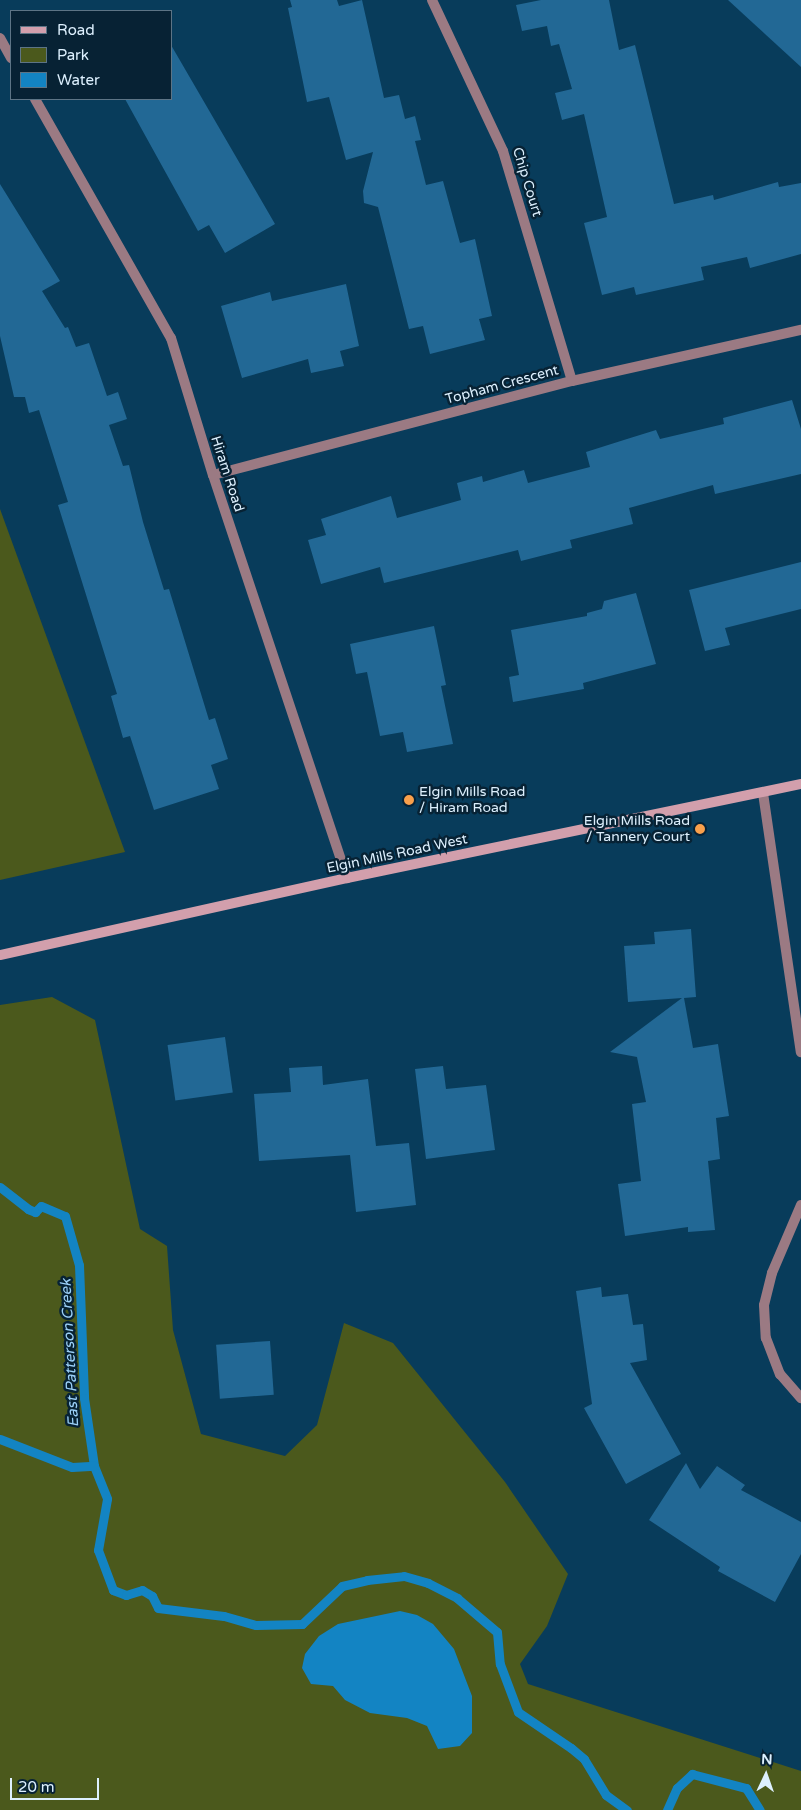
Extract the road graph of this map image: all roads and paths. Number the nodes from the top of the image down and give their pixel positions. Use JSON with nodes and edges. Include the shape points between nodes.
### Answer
{"nodes":[{"id":1,"x":432,"y":0,"type":"edge"},
{"id":2,"x":0,"y":38,"type":"edge"},
{"id":3,"x":10,"y":56,"type":"edge"},
{"id":4,"x":36,"y":100,"type":"edge"},
{"id":5,"x":801,"y":330,"type":"edge"},
{"id":6,"x":572,"y":381,"type":"junction"},
{"id":7,"x":213,"y":475,"type":"junction"},
{"id":8,"x":801,"y":784,"type":"edge"},
{"id":9,"x":763,"y":794,"type":"junction"},
{"id":10,"x":347,"y":878,"type":"junction"},
{"id":11,"x":0,"y":955,"type":"edge"},
{"id":12,"x":801,"y":1052,"type":"edge"},
{"id":13,"x":801,"y":1204,"type":"edge"},
{"id":14,"x":801,"y":1398,"type":"edge"}],
"edges":[{"from":1,"to":6,"type":"street","name":"Chip Court","via":[[503,150]]},
{"from":2,"to":3,"type":"street"},
{"from":4,"to":7,"type":"street","name":"Hiram Road","via":[[171,338]]},
{"from":5,"to":6,"type":"street","name":"Topham Crescent"},
{"from":6,"to":7,"type":"street","name":"Topham Crescent"},
{"from":7,"to":10,"type":"street","name":"Hiram Road"},
{"from":8,"to":9,"type":"main road","name":"Elgin Mills Road West"},
{"from":9,"to":10,"type":"main road","name":"Elgin Mills Road West"},
{"from":9,"to":12,"type":"street"},
{"from":10,"to":11,"type":"main road","name":"Elgin Mills Road West"},
{"from":13,"to":14,"type":"street","via":[[772,1273],[764,1305],[766,1338],[780,1374]]}]}
